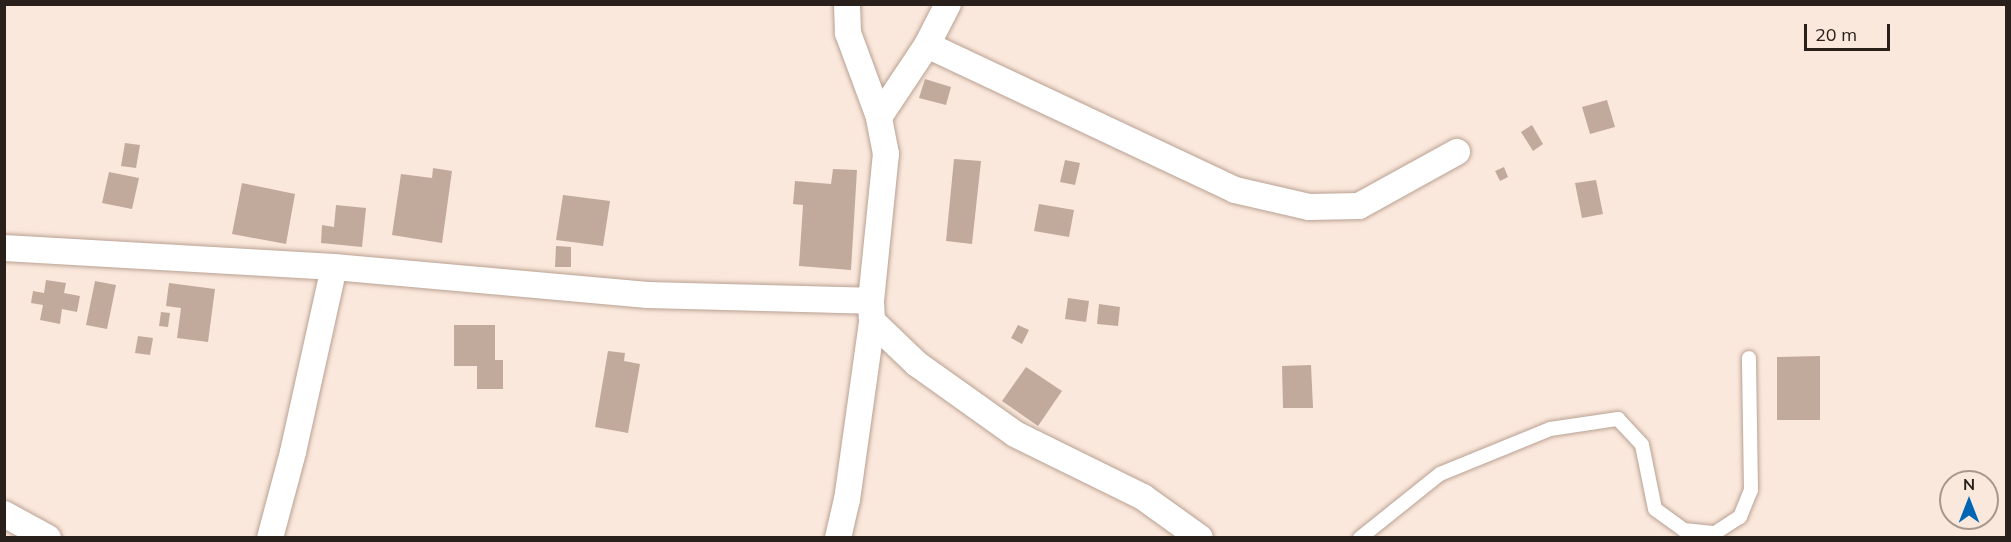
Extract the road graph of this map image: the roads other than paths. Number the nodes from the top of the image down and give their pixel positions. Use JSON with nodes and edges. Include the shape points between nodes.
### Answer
{"nodes":[{"id":1,"x":847,"y":4,"type":"edge"},
{"id":2,"x":948,"y":4,"type":"edge"},
{"id":3,"x":927,"y":45,"type":"junction"},
{"id":4,"x":879,"y":117,"type":"junction"},
{"id":5,"x":1457,"y":153,"type":"dead end"},
{"id":6,"x":4,"y":248,"type":"edge"},
{"id":7,"x":334,"y":267,"type":"junction"},
{"id":8,"x":872,"y":311,"type":"junction"},
{"id":9,"x":1749,"y":358,"type":"dead end"},
{"id":10,"x":4,"y":514,"type":"edge"},
{"id":11,"x":48,"y":537,"type":"edge"},
{"id":12,"x":270,"y":537,"type":"edge"},
{"id":13,"x":838,"y":537,"type":"edge"},
{"id":14,"x":1200,"y":537,"type":"edge"},
{"id":15,"x":1359,"y":537,"type":"edge"}],
"edges":[{"from":1,"to":4,"type":"street","via":[[848,33]]},
{"from":2,"to":3,"type":"street"},
{"from":3,"to":4,"type":"street"},
{"from":3,"to":5,"type":"street","via":[[1235,190],[1310,207],[1359,206]]},
{"from":4,"to":8,"type":"street","via":[[886,154]]},
{"from":6,"to":7,"type":"street"},
{"from":7,"to":8,"type":"street"},
{"from":7,"to":12,"type":"street"},
{"from":8,"to":13,"type":"street","via":[[847,500]]},
{"from":8,"to":14,"type":"street","via":[[917,364],[1015,434],[1143,497]]},
{"from":9,"to":15,"type":"lane","via":[[1751,490],[1740,517],[1715,533],[1684,530],[1655,509],[1642,444],[1618,419],[1550,429],[1440,474]]},
{"from":10,"to":11,"type":"street"}]}
